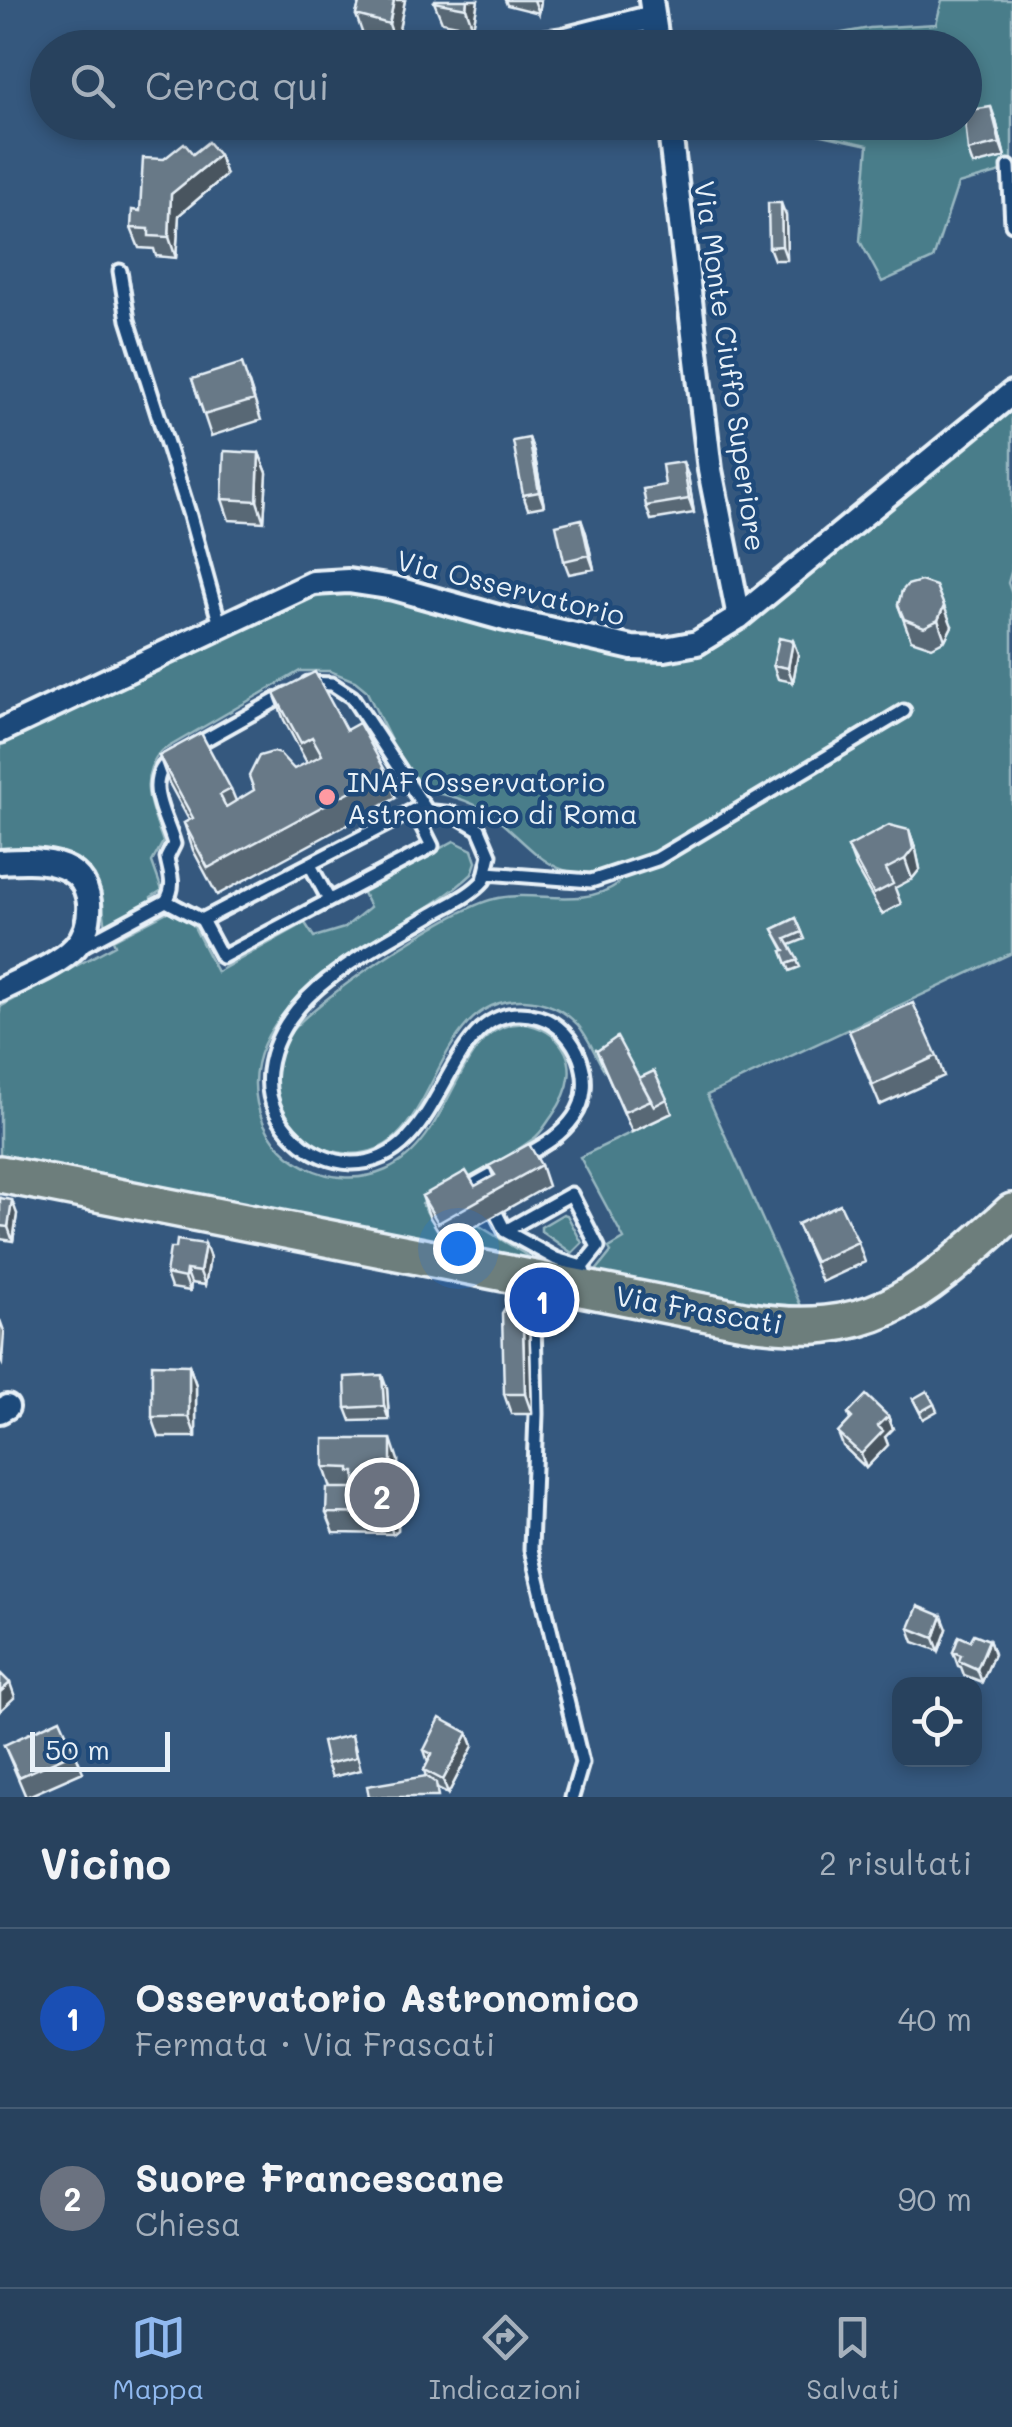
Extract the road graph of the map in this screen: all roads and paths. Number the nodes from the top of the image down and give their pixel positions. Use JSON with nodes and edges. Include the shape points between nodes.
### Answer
{"nodes":[{"id":1,"x":652,"y":8,"type":"edge"},
{"id":2,"x":590,"y":30,"type":"edge"},
{"id":3,"x":670,"y":140,"type":"edge"},
{"id":4,"x":1009,"y":167,"type":"dead end"},
{"id":5,"x":1012,"y":224,"type":"edge"},
{"id":6,"x":120,"y":271,"type":"dead end"},
{"id":7,"x":1012,"y":392,"type":"edge"},
{"id":8,"x":739,"y":617,"type":"junction"},
{"id":9,"x":220,"y":625,"type":"junction"},
{"id":10,"x":904,"y":712,"type":"dead end"},
{"id":11,"x":0,"y":731,"type":"edge"},
{"id":12,"x":420,"y":811,"type":"junction"},
{"id":13,"x":0,"y":862,"type":"edge"},
{"id":14,"x":310,"y":865,"type":"junction"},
{"id":15,"x":488,"y":873,"type":"junction"},
{"id":16,"x":329,"y":900,"type":"junction"},
{"id":17,"x":166,"y":902,"type":"junction"},
{"id":18,"x":202,"y":920,"type":"junction"},
{"id":19,"x":68,"y":953,"type":"junction"},
{"id":20,"x":0,"y":990,"type":"edge"},
{"id":21,"x":0,"y":1174,"type":"edge"},
{"id":22,"x":452,"y":1197,"type":"edge"},
{"id":23,"x":1012,"y":1212,"type":"edge"},
{"id":24,"x":497,"y":1214,"type":"dead end"},
{"id":25,"x":505,"y":1230,"type":"junction"},
{"id":26,"x":586,"y":1278,"type":"junction"},
{"id":27,"x":534,"y":1279,"type":"junction"},
{"id":28,"x":572,"y":1797,"type":"edge"}],
"edges":[{"from":1,"to":2,"type":"street"},
{"from":3,"to":8,"type":"street","name":"Via Monte Ciuffo Superiore","via":[[710,470]]},
{"from":4,"to":5,"type":"lane"},
{"from":6,"to":9,"type":"lane","via":[[128,320]]},
{"from":7,"to":8,"type":"street","name":"Via Osservatorio"},
{"from":8,"to":9,"type":"street","name":"Via Osservatorio","via":[[697,642],[632,648],[394,588],[339,581],[296,589]]},
{"from":9,"to":11,"type":"street","name":"Via Osservatorio"},
{"from":10,"to":15,"type":"lane","via":[[656,859],[591,881]]},
{"from":12,"to":14,"type":"lane"},
{"from":12,"to":15,"type":"lane","via":[[464,817],[479,829],[488,846]]},
{"from":12,"to":16,"type":"lane","via":[[432,846]]},
{"from":12,"to":17,"type":"lane","via":[[352,697],[332,684],[308,683],[168,760],[159,772],[156,795],[174,844],[166,858],[172,884]]},
{"from":13,"to":19,"type":"street","via":[[54,863],[83,883],[89,920]]},
{"from":14,"to":16,"type":"lane"},
{"from":14,"to":18,"type":"lane"},
{"from":15,"to":22,"type":"lane","via":[[306,1000],[280,1034],[268,1079],[274,1110],[300,1143],[334,1161],[364,1162],[415,1133],[464,1048],[487,1024],[513,1014],[552,1023],[571,1040],[584,1072],[577,1114],[554,1140],[482,1187]]},
{"from":16,"to":18,"type":"lane","via":[[222,957]]},
{"from":17,"to":18,"type":"lane"},
{"from":17,"to":19,"type":"lane"},
{"from":19,"to":20,"type":"street"},
{"from":21,"to":27,"type":"main road","name":"Via Frascati"},
{"from":23,"to":26,"type":"main road","name":"Via Frascati","via":[[914,1294],[847,1323],[768,1324]]},
{"from":24,"to":25,"type":"lane"},
{"from":25,"to":26,"type":"lane"},
{"from":25,"to":26,"type":"lane","via":[[572,1194],[598,1247]]},
{"from":26,"to":27,"type":"main road","name":"Via Frascati"},
{"from":27,"to":28,"type":"lane","via":[[520,1304],[534,1316],[530,1548],[582,1763]]}]}
